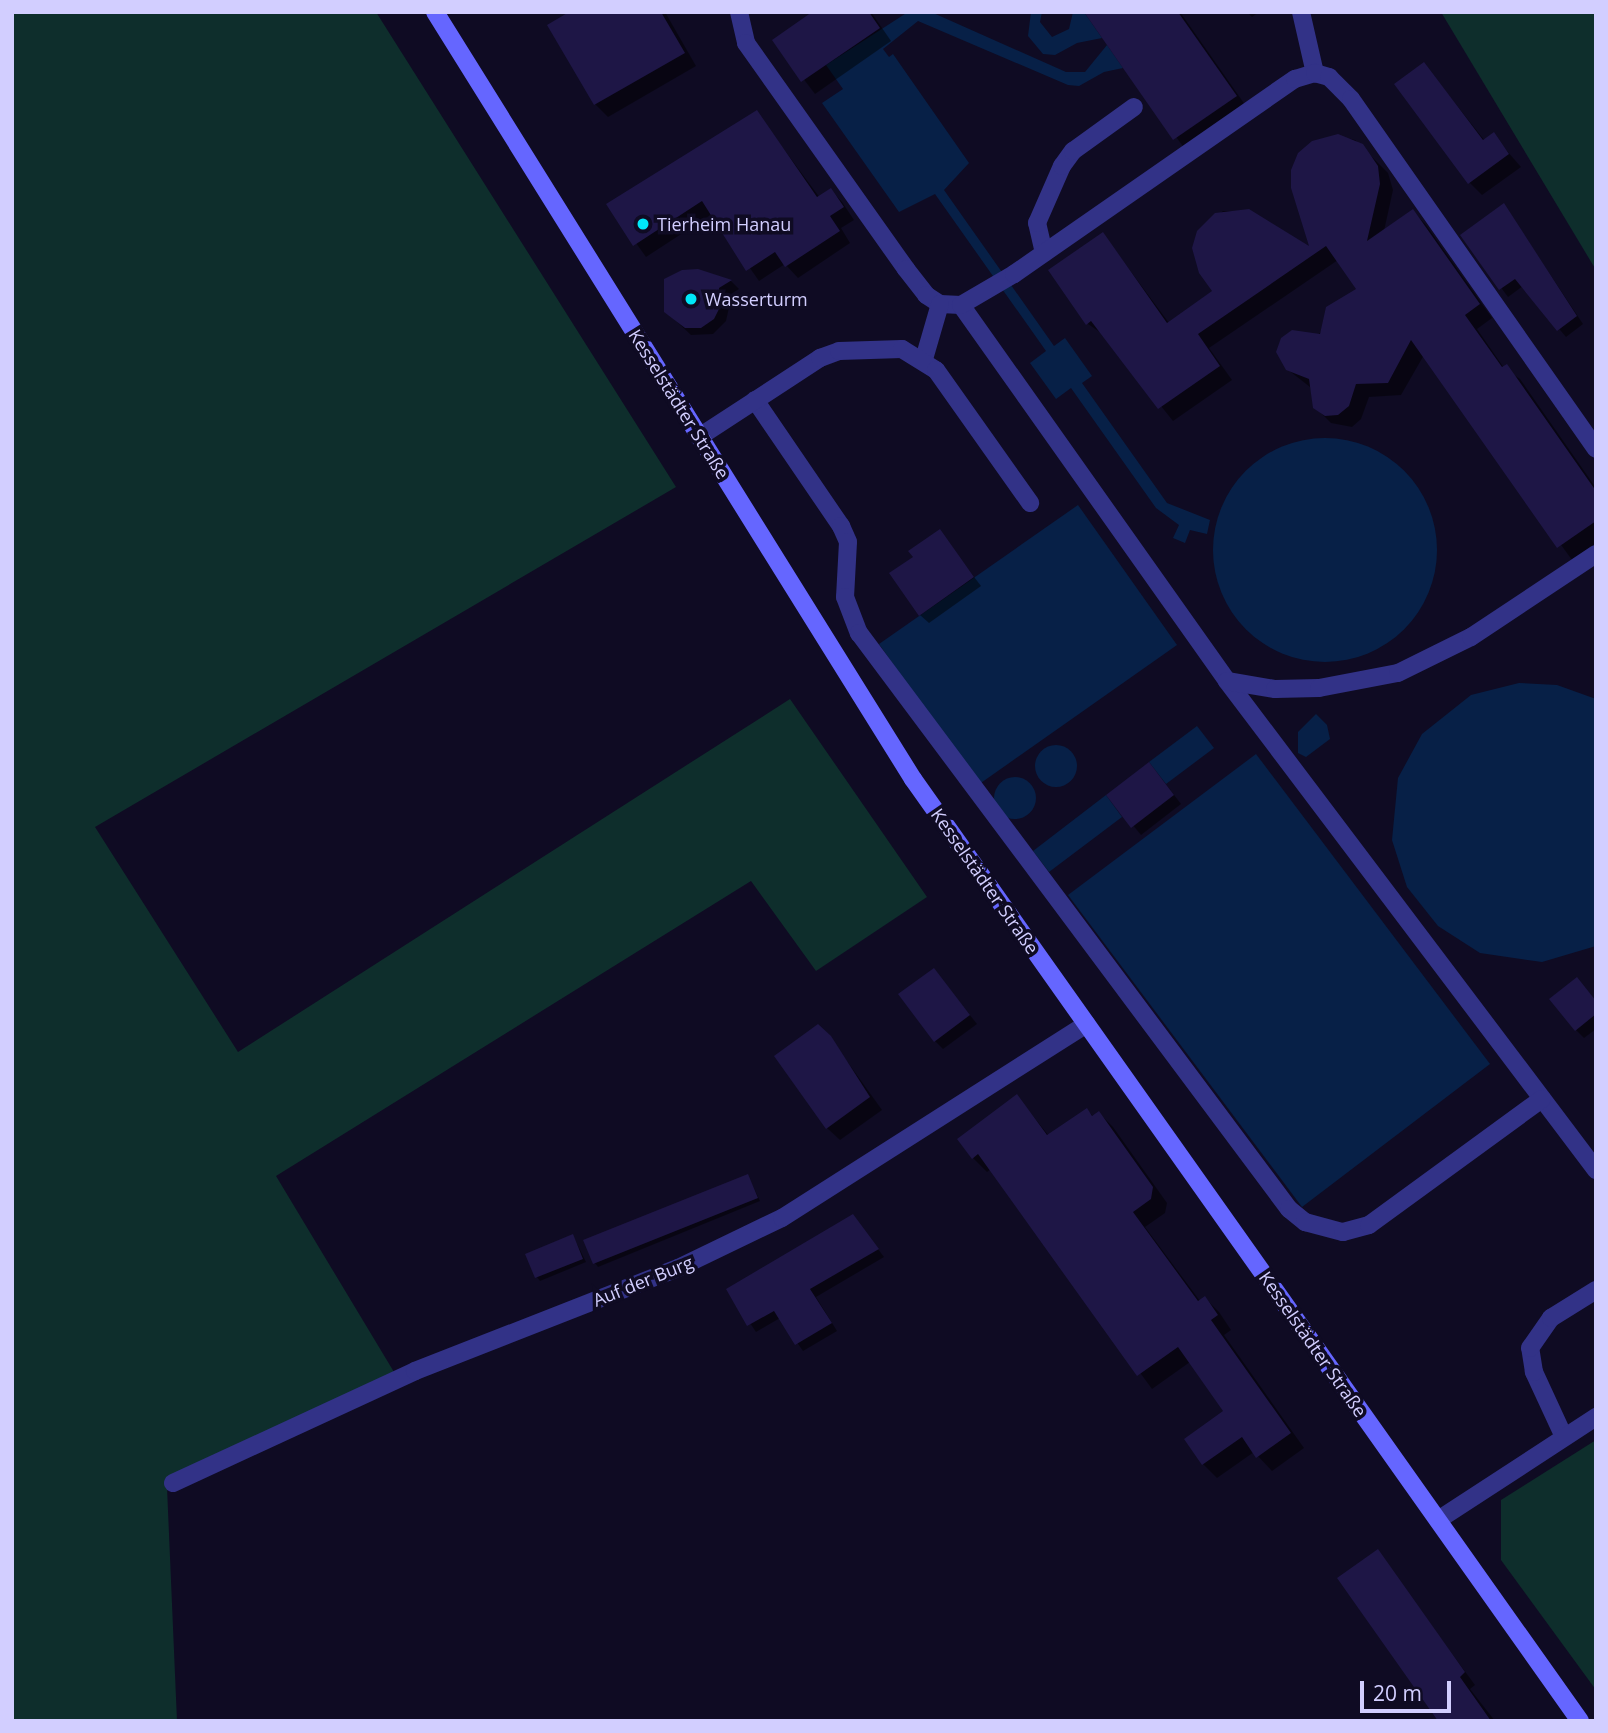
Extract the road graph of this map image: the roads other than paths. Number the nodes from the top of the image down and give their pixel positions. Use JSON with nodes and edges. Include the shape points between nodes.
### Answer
{"nodes":[{"id":1,"x":435,"y":12,"type":"edge"},
{"id":2,"x":739,"y":12,"type":"edge"},
{"id":3,"x":1301,"y":12,"type":"edge"},
{"id":4,"x":1315,"y":73,"type":"junction"},
{"id":5,"x":1134,"y":107,"type":"dead end"},
{"id":6,"x":1044,"y":253,"type":"junction"},
{"id":7,"x":940,"y":304,"type":"junction"},
{"id":8,"x":961,"y":305,"type":"junction"},
{"id":9,"x":924,"y":359,"type":"junction"},
{"id":10,"x":755,"y":400,"type":"junction"},
{"id":11,"x":699,"y":437,"type":"junction"},
{"id":12,"x":1596,"y":449,"type":"edge"},
{"id":13,"x":1030,"y":503,"type":"dead end"},
{"id":14,"x":1596,"y":554,"type":"edge"},
{"id":15,"x":1227,"y":681,"type":"junction"},
{"id":16,"x":1086,"y":1024,"type":"junction"},
{"id":17,"x":1542,"y":1100,"type":"junction"},
{"id":18,"x":1596,"y":1170,"type":"edge"},
{"id":19,"x":1596,"y":1290,"type":"edge"},
{"id":20,"x":1596,"y":1418,"type":"edge"},
{"id":21,"x":1564,"y":1437,"type":"junction"},
{"id":22,"x":173,"y":1483,"type":"dead end"},
{"id":23,"x":1438,"y":1520,"type":"junction"},
{"id":24,"x":1580,"y":1721,"type":"edge"}],
"edges":[{"from":1,"to":11,"type":"main road","name":"Kesselstädter Straße"},
{"from":2,"to":7,"type":"street","via":[[746,43],[926,296]]},
{"from":3,"to":4,"type":"street"},
{"from":4,"to":6,"type":"street","via":[[1295,79]]},
{"from":4,"to":12,"type":"street","via":[[1329,76],[1351,99]]},
{"from":5,"to":6,"type":"street","via":[[1083,143],[1062,166],[1037,223]]},
{"from":6,"to":8,"type":"street"},
{"from":7,"to":8,"type":"street"},
{"from":7,"to":9,"type":"street"},
{"from":8,"to":15,"type":"street"},
{"from":9,"to":10,"type":"street","via":[[887,348],[839,351],[820,358]]},
{"from":9,"to":13,"type":"street"},
{"from":10,"to":11,"type":"street"},
{"from":10,"to":17,"type":"street","via":[[841,526],[848,542],[845,597],[859,633],[1281,1198],[1304,1222],[1343,1232],[1369,1225]]},
{"from":11,"to":16,"type":"main road","name":"Kesselstädter Straße","via":[[913,779]]},
{"from":14,"to":15,"type":"street","via":[[1471,638],[1398,673],[1320,688],[1275,689]]},
{"from":15,"to":17,"type":"street"},
{"from":16,"to":22,"type":"street","name":"Auf der Burg","via":[[782,1218],[678,1268],[415,1371]]},
{"from":16,"to":23,"type":"main road","name":"Kesselstädter Straße"},
{"from":17,"to":18,"type":"street"},
{"from":19,"to":21,"type":"street","via":[[1551,1318],[1531,1348],[1534,1372]]},
{"from":20,"to":21,"type":"street"},
{"from":21,"to":23,"type":"street"},
{"from":23,"to":24,"type":"main road","name":"Kesselstädter Straße"}]}
